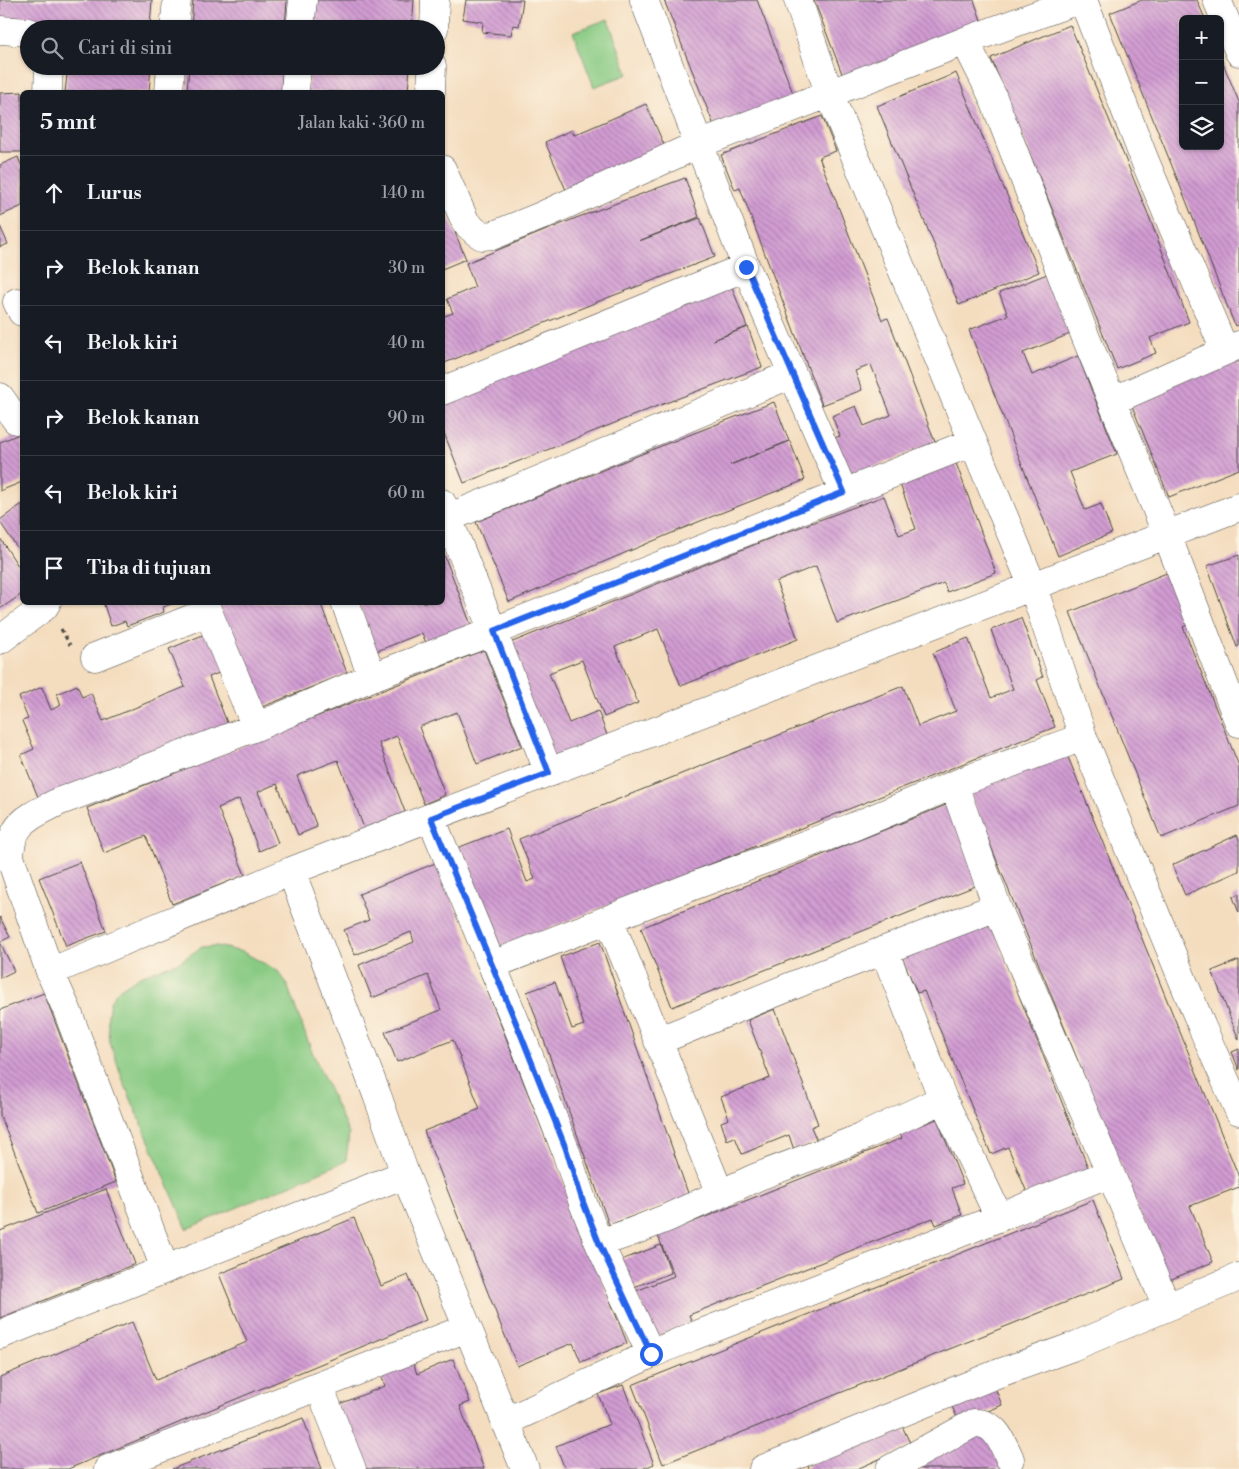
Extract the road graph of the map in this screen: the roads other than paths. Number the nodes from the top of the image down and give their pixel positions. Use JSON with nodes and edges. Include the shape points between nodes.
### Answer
{"nodes":[{"id":1,"x":177,"y":0,"type":"edge"},
{"id":2,"x":302,"y":0,"type":"edge"},
{"id":3,"x":435,"y":0,"type":"edge"},
{"id":4,"x":644,"y":0,"type":"edge"},
{"id":5,"x":798,"y":0,"type":"edge"},
{"id":6,"x":1078,"y":0,"type":"edge"},
{"id":7,"x":1083,"y":0,"type":"edge"},
{"id":8,"x":1218,"y":0,"type":"edge"},
{"id":9,"x":175,"y":20,"type":"edge"},
{"id":10,"x":301,"y":20,"type":"edge"},
{"id":11,"x":434,"y":20,"type":"edge"},
{"id":12,"x":0,"y":30,"type":"edge"},
{"id":13,"x":20,"y":31,"type":"edge"},
{"id":14,"x":965,"y":41,"type":"junction"},
{"id":15,"x":1239,"y":52,"type":"edge"},
{"id":16,"x":49,"y":75,"type":"edge"},
{"id":17,"x":170,"y":75,"type":"edge"},
{"id":18,"x":296,"y":75,"type":"edge"},
{"id":19,"x":432,"y":75,"type":"edge"},
{"id":20,"x":48,"y":90,"type":"edge"},
{"id":21,"x":169,"y":90,"type":"edge"},
{"id":22,"x":294,"y":90,"type":"edge"},
{"id":23,"x":431,"y":90,"type":"edge"},
{"id":24,"x":829,"y":93,"type":"junction"},
{"id":25,"x":699,"y":144,"type":"junction"},
{"id":26,"x":445,"y":176,"type":"edge"},
{"id":27,"x":746,"y":267,"type":"junction"},
{"id":28,"x":1232,"y":348,"type":"edge"},
{"id":29,"x":792,"y":374,"type":"junction"},
{"id":30,"x":445,"y":390,"type":"edge"},
{"id":31,"x":0,"y":397,"type":"edge"},
{"id":32,"x":1112,"y":401,"type":"junction"},
{"id":33,"x":13,"y":421,"type":"edge"},
{"id":34,"x":973,"y":442,"type":"junction"},
{"id":35,"x":844,"y":492,"type":"junction"},
{"id":36,"x":1239,"y":507,"type":"edge"},
{"id":37,"x":445,"y":510,"type":"edge"},
{"id":38,"x":1167,"y":535,"type":"junction"},
{"id":39,"x":1033,"y":587,"type":"junction"},
{"id":40,"x":45,"y":605,"type":"edge"},
{"id":41,"x":345,"y":605,"type":"edge"},
{"id":42,"x":206,"y":607,"type":"edge"},
{"id":43,"x":494,"y":631,"type":"junction"},
{"id":44,"x":0,"y":640,"type":"edge"},
{"id":45,"x":95,"y":657,"type":"road end"},
{"id":46,"x":1231,"y":676,"type":"edge"},
{"id":47,"x":372,"y":677,"type":"junction"},
{"id":48,"x":1239,"y":723,"type":"edge"},
{"id":49,"x":256,"y":727,"type":"junction"},
{"id":50,"x":1083,"y":737,"type":"junction"},
{"id":51,"x":549,"y":773,"type":"junction"},
{"id":52,"x":954,"y":785,"type":"junction"},
{"id":53,"x":431,"y":818,"type":"junction"},
{"id":54,"x":5,"y":841,"type":"edge"},
{"id":55,"x":291,"y":871,"type":"junction"},
{"id":56,"x":997,"y":907,"type":"junction"},
{"id":57,"x":609,"y":919,"type":"junction"},
{"id":58,"x":884,"y":950,"type":"junction"},
{"id":59,"x":492,"y":965,"type":"junction"},
{"id":60,"x":50,"y":972,"type":"junction"},
{"id":61,"x":658,"y":1041,"type":"junction"},
{"id":62,"x":943,"y":1099,"type":"junction"},
{"id":63,"x":1238,"y":1106,"type":"edge"},
{"id":64,"x":1110,"y":1173,"type":"junction"},
{"id":65,"x":404,"y":1174,"type":"junction"},
{"id":66,"x":720,"y":1194,"type":"junction"},
{"id":67,"x":999,"y":1218,"type":"junction"},
{"id":68,"x":599,"y":1243,"type":"junction"},
{"id":69,"x":165,"y":1269,"type":"junction"},
{"id":70,"x":1239,"y":1277,"type":"edge"},
{"id":71,"x":1166,"y":1307,"type":"junction"},
{"id":72,"x":467,"y":1328,"type":"junction"},
{"id":73,"x":0,"y":1334,"type":"edge"},
{"id":74,"x":651,"y":1354,"type":"junction"},
{"id":75,"x":319,"y":1386,"type":"junction"},
{"id":76,"x":505,"y":1422,"type":"junction"},
{"id":77,"x":1010,"y":1459,"type":"dead end"},
{"id":78,"x":108,"y":1469,"type":"edge"},
{"id":79,"x":352,"y":1469,"type":"edge"},
{"id":80,"x":525,"y":1469,"type":"edge"},
{"id":81,"x":763,"y":1469,"type":"edge"},
{"id":82,"x":890,"y":1469,"type":"edge"}],
"edges":[{"from":1,"to":9,"type":"street"},
{"from":2,"to":10,"type":"street"},
{"from":3,"to":11,"type":"street"},
{"from":4,"to":25,"type":"street"},
{"from":5,"to":24,"type":"street"},
{"from":6,"to":14,"type":"street"},
{"from":7,"to":28,"type":"street","via":[[1146,161]]},
{"from":8,"to":15,"type":"street"},
{"from":12,"to":13,"type":"street"},
{"from":14,"to":24,"type":"street"},
{"from":14,"to":32,"type":"street","via":[[992,95]]},
{"from":16,"to":20,"type":"street"},
{"from":17,"to":21,"type":"street"},
{"from":18,"to":22,"type":"street"},
{"from":19,"to":23,"type":"street"},
{"from":24,"to":25,"type":"street"},
{"from":24,"to":34,"type":"street"},
{"from":25,"to":26,"type":"street","via":[[542,216],[488,236],[476,232],[466,223]]},
{"from":25,"to":27,"type":"street"},
{"from":27,"to":29,"type":"street"},
{"from":27,"to":30,"type":"street"},
{"from":28,"to":32,"type":"street"},
{"from":29,"to":35,"type":"street"},
{"from":29,"to":37,"type":"street"},
{"from":31,"to":33,"type":"street"},
{"from":32,"to":38,"type":"street"},
{"from":34,"to":35,"type":"street"},
{"from":34,"to":39,"type":"street"},
{"from":35,"to":43,"type":"street"},
{"from":36,"to":38,"type":"street"},
{"from":37,"to":43,"type":"street"},
{"from":38,"to":39,"type":"street"},
{"from":38,"to":46,"type":"street"},
{"from":39,"to":50,"type":"street"},
{"from":39,"to":51,"type":"street"},
{"from":40,"to":44,"type":"street"},
{"from":41,"to":47,"type":"street"},
{"from":42,"to":45,"type":"street"},
{"from":42,"to":49,"type":"street"},
{"from":43,"to":47,"type":"street"},
{"from":43,"to":51,"type":"street"},
{"from":46,"to":48,"type":"street"},
{"from":47,"to":49,"type":"street"},
{"from":49,"to":54,"type":"street","via":[[58,802],[28,818]]},
{"from":50,"to":52,"type":"street"},
{"from":50,"to":63,"type":"street","via":[[1202,1027]]},
{"from":51,"to":53,"type":"street"},
{"from":52,"to":56,"type":"street"},
{"from":52,"to":57,"type":"street"},
{"from":53,"to":55,"type":"street"},
{"from":53,"to":59,"type":"street"},
{"from":54,"to":60,"type":"street"},
{"from":55,"to":60,"type":"street"},
{"from":55,"to":65,"type":"street"},
{"from":56,"to":58,"type":"street"},
{"from":56,"to":64,"type":"street"},
{"from":57,"to":59,"type":"street"},
{"from":57,"to":61,"type":"street"},
{"from":58,"to":61,"type":"street"},
{"from":58,"to":62,"type":"street"},
{"from":59,"to":68,"type":"street"},
{"from":60,"to":69,"type":"street"},
{"from":61,"to":66,"type":"street"},
{"from":62,"to":66,"type":"street","via":[[860,1138]]},
{"from":62,"to":67,"type":"street"},
{"from":64,"to":67,"type":"street"},
{"from":64,"to":71,"type":"street"},
{"from":65,"to":69,"type":"street"},
{"from":65,"to":72,"type":"street"},
{"from":66,"to":68,"type":"street","via":[[660,1221]]},
{"from":67,"to":74,"type":"street"},
{"from":68,"to":74,"type":"street"},
{"from":69,"to":73,"type":"street"},
{"from":70,"to":71,"type":"street"},
{"from":71,"to":81,"type":"street"},
{"from":72,"to":75,"type":"street"},
{"from":72,"to":76,"type":"street"},
{"from":74,"to":76,"type":"street"},
{"from":75,"to":78,"type":"street"},
{"from":75,"to":79,"type":"street"},
{"from":76,"to":80,"type":"street"},
{"from":77,"to":82,"type":"street","via":[[995,1431],[983,1423],[974,1424]]}]}
